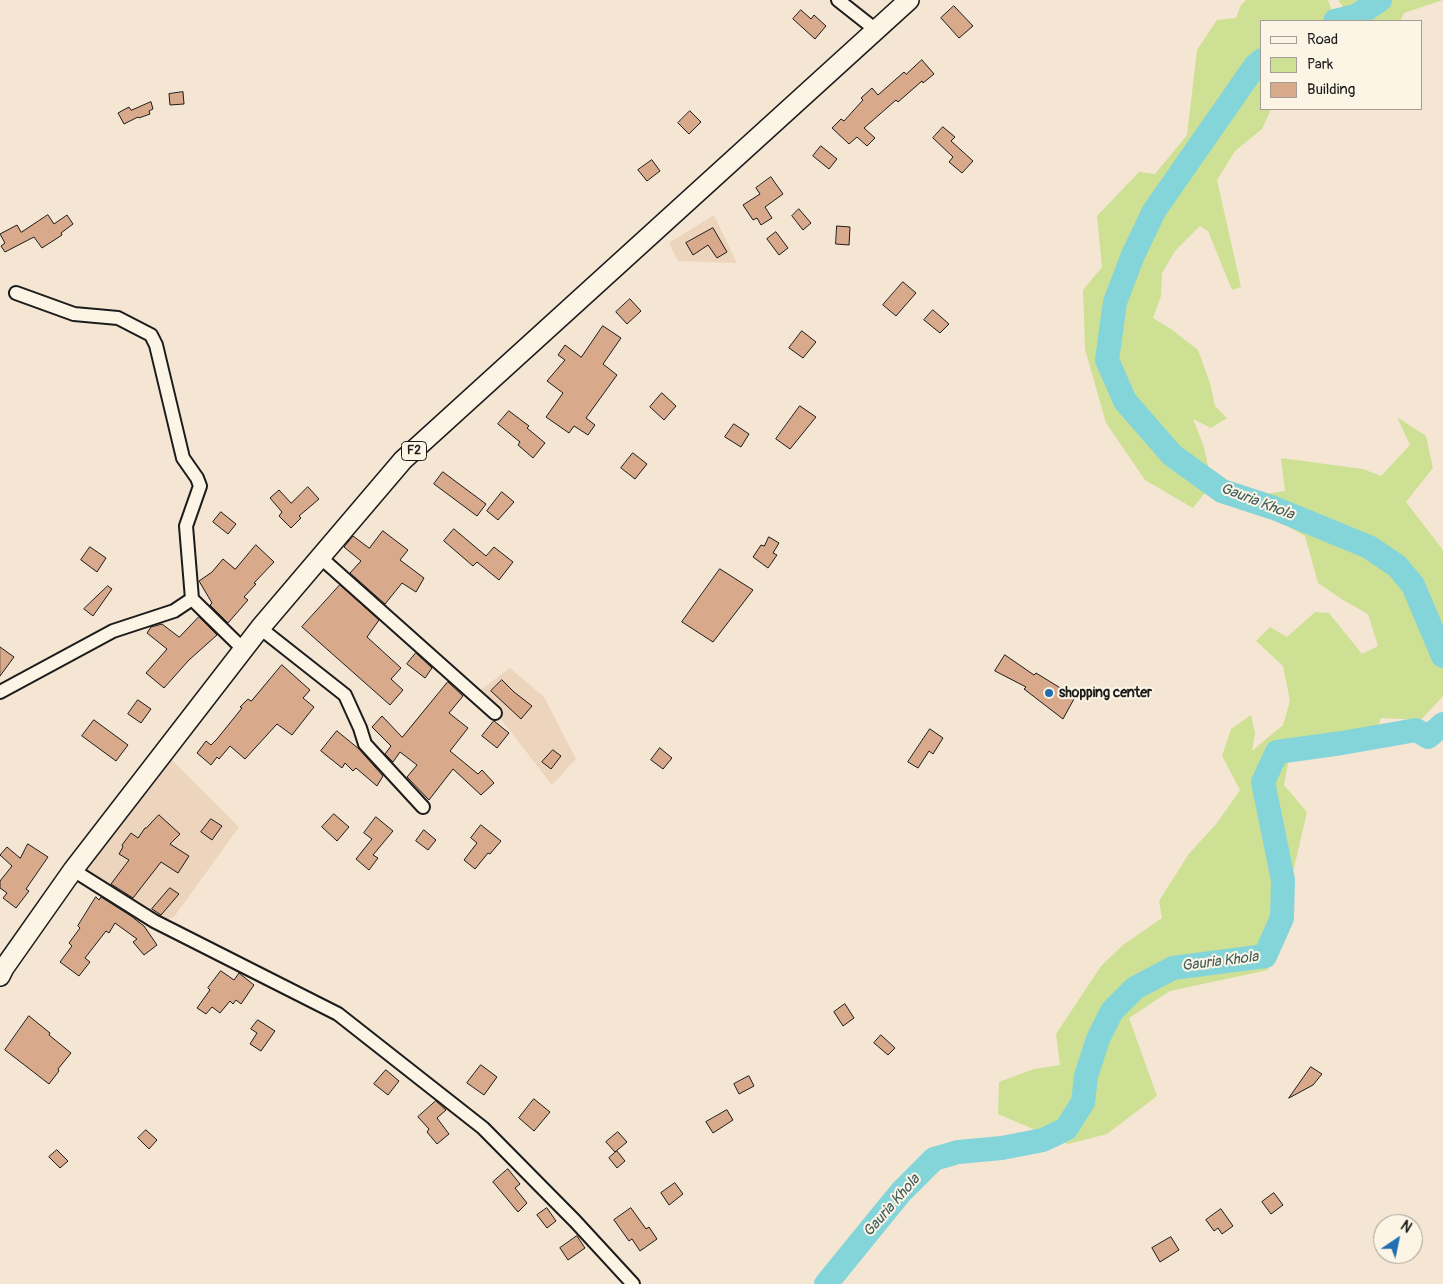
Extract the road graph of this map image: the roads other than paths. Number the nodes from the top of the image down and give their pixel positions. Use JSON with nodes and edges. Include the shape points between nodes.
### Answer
{"nodes":[{"id":1,"x":838,"y":0,"type":"edge"},
{"id":2,"x":909,"y":0,"type":"edge"},
{"id":3,"x":876,"y":30,"type":"junction"},
{"id":4,"x":16,"y":293,"type":"dead end"},
{"id":5,"x":320,"y":557,"type":"junction"},
{"id":6,"x":192,"y":599,"type":"junction"},
{"id":7,"x":260,"y":628,"type":"junction"},
{"id":8,"x":243,"y":649,"type":"junction"},
{"id":9,"x":0,"y":692,"type":"edge"},
{"id":10,"x":495,"y":713,"type":"dead end"},
{"id":11,"x":423,"y":807,"type":"dead end"},
{"id":12,"x":73,"y":870,"type":"junction"},
{"id":13,"x":0,"y":976,"type":"edge"},
{"id":14,"x":633,"y":1284,"type":"edge"}],
"edges":[{"from":1,"to":3,"type":"street"},
{"from":2,"to":3,"type":"main road","number":"F2"},
{"from":3,"to":5,"type":"main road","number":"F2","via":[[403,460]]},
{"from":4,"to":6,"type":"street","via":[[74,314],[118,318],[151,335],[183,458],[200,486],[186,526]]},
{"from":5,"to":7,"type":"main road","number":"F2"},
{"from":5,"to":10,"type":"street"},
{"from":6,"to":8,"type":"street"},
{"from":6,"to":9,"type":"street","via":[[174,611],[113,631]]},
{"from":7,"to":8,"type":"main road","number":"F2"},
{"from":7,"to":11,"type":"street","via":[[345,695],[365,744]]},
{"from":8,"to":12,"type":"main road","number":"F2"},
{"from":12,"to":13,"type":"main road","number":"F2"},
{"from":12,"to":14,"type":"street","via":[[154,921],[338,1014],[483,1128]]}]}
